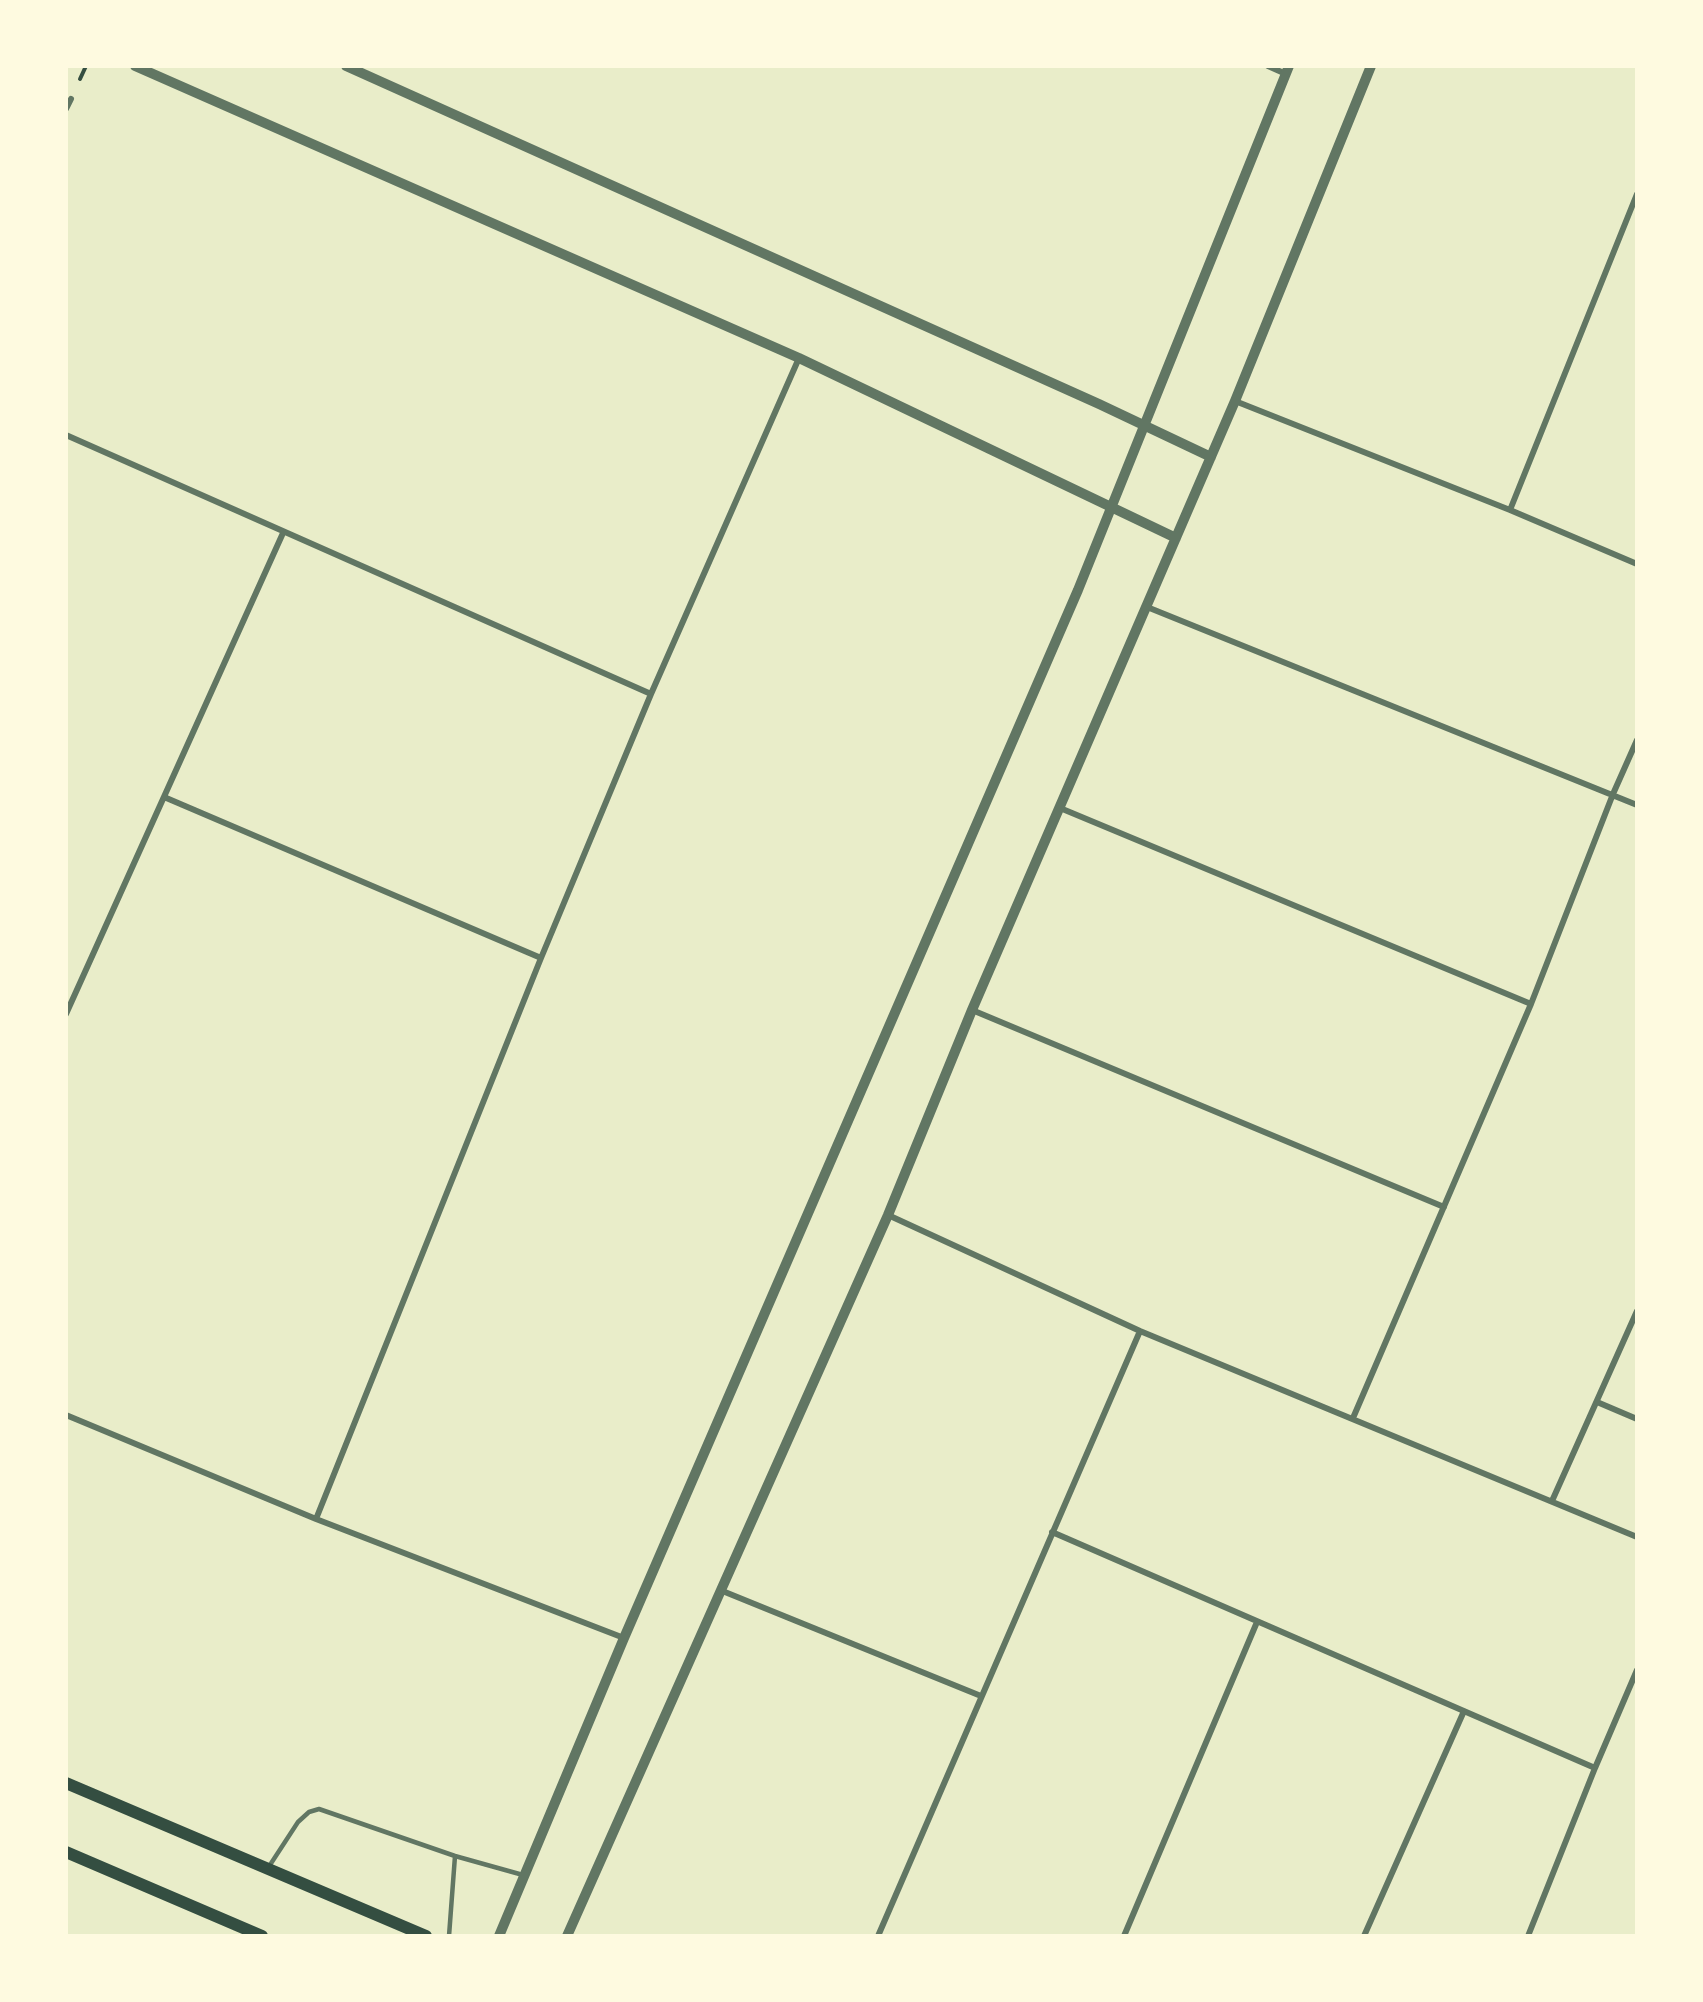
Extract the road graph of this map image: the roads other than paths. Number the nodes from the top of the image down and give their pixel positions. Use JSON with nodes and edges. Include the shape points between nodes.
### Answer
{"nodes":[{"id":1,"x":135,"y":66,"type":"edge"},
{"id":2,"x":346,"y":66,"type":"edge"},
{"id":3,"x":1268,"y":66,"type":"edge"},
{"id":4,"x":1371,"y":66,"type":"edge"},
{"id":5,"x":1288,"y":70,"type":"edge"},
{"id":6,"x":71,"y":99,"type":"dead end"},
{"id":7,"x":66,"y":109,"type":"edge"},
{"id":8,"x":1637,"y":194,"type":"edge"},
{"id":9,"x":799,"y":358,"type":"junction"},
{"id":10,"x":1235,"y":401,"type":"junction"},
{"id":11,"x":1145,"y":427,"type":"junction"},
{"id":12,"x":66,"y":435,"type":"edge"},
{"id":13,"x":1211,"y":457,"type":"junction"},
{"id":14,"x":1111,"y":507,"type":"junction"},
{"id":15,"x":1510,"y":510,"type":"junction"},
{"id":16,"x":283,"y":533,"type":"junction"},
{"id":17,"x":1176,"y":538,"type":"junction"},
{"id":18,"x":1637,"y":564,"type":"edge"},
{"id":19,"x":1147,"y":607,"type":"junction"},
{"id":20,"x":651,"y":694,"type":"junction"},
{"id":21,"x":1637,"y":740,"type":"edge"},
{"id":22,"x":1613,"y":794,"type":"junction"},
{"id":23,"x":164,"y":797,"type":"junction"},
{"id":24,"x":1637,"y":805,"type":"edge"},
{"id":25,"x":1060,"y":808,"type":"junction"},
{"id":26,"x":541,"y":958,"type":"junction"},
{"id":27,"x":1531,"y":1004,"type":"junction"},
{"id":28,"x":972,"y":1010,"type":"junction"},
{"id":29,"x":66,"y":1014,"type":"edge"},
{"id":30,"x":1444,"y":1207,"type":"junction"},
{"id":31,"x":888,"y":1215,"type":"junction"},
{"id":32,"x":1637,"y":1311,"type":"edge"},
{"id":33,"x":1140,"y":1331,"type":"junction"},
{"id":34,"x":1597,"y":1402,"type":"junction"},
{"id":35,"x":66,"y":1415,"type":"edge"},
{"id":36,"x":1353,"y":1418,"type":"junction"},
{"id":37,"x":1637,"y":1419,"type":"edge"},
{"id":38,"x":1552,"y":1501,"type":"junction"},
{"id":39,"x":316,"y":1519,"type":"junction"},
{"id":40,"x":1052,"y":1532,"type":"junction"},
{"id":41,"x":1637,"y":1537,"type":"edge"},
{"id":42,"x":720,"y":1590,"type":"junction"},
{"id":43,"x":1257,"y":1622,"type":"junction"},
{"id":44,"x":624,"y":1638,"type":"junction"},
{"id":45,"x":1637,"y":1670,"type":"edge"},
{"id":46,"x":981,"y":1696,"type":"junction"},
{"id":47,"x":1464,"y":1711,"type":"junction"},
{"id":48,"x":1595,"y":1768,"type":"junction"},
{"id":49,"x":66,"y":1783,"type":"edge"},
{"id":50,"x":66,"y":1852,"type":"edge"},
{"id":51,"x":455,"y":1856,"type":"junction"},
{"id":52,"x":268,"y":1869,"type":"junction"},
{"id":53,"x":523,"y":1875,"type":"junction"},
{"id":54,"x":422,"y":1935,"type":"edge"},
{"id":55,"x":262,"y":1936,"type":"edge"},
{"id":56,"x":449,"y":1936,"type":"edge"},
{"id":57,"x":499,"y":1936,"type":"edge"},
{"id":58,"x":567,"y":1936,"type":"edge"},
{"id":59,"x":878,"y":1936,"type":"edge"},
{"id":60,"x":1124,"y":1936,"type":"edge"},
{"id":61,"x":1364,"y":1936,"type":"edge"},
{"id":62,"x":1528,"y":1936,"type":"edge"}],
"edges":[{"from":1,"to":9,"type":"street"},
{"from":2,"to":11,"type":"street"},
{"from":3,"to":5,"type":"street"},
{"from":4,"to":10,"type":"street"},
{"from":5,"to":11,"type":"street"},
{"from":6,"to":7,"type":"street"},
{"from":8,"to":15,"type":"street"},
{"from":9,"to":14,"type":"street"},
{"from":9,"to":20,"type":"street"},
{"from":10,"to":13,"type":"street"},
{"from":10,"to":15,"type":"street"},
{"from":11,"to":13,"type":"street"},
{"from":11,"to":14,"type":"street"},
{"from":12,"to":16,"type":"street"},
{"from":13,"to":17,"type":"street"},
{"from":14,"to":17,"type":"street"},
{"from":14,"to":44,"type":"street"},
{"from":15,"to":18,"type":"street"},
{"from":16,"to":20,"type":"street"},
{"from":16,"to":23,"type":"street"},
{"from":17,"to":19,"type":"street"},
{"from":19,"to":22,"type":"street"},
{"from":19,"to":25,"type":"street"},
{"from":20,"to":26,"type":"street"},
{"from":21,"to":22,"type":"street"},
{"from":22,"to":24,"type":"street"},
{"from":22,"to":27,"type":"street"},
{"from":23,"to":26,"type":"street"},
{"from":23,"to":29,"type":"street"},
{"from":25,"to":27,"type":"street"},
{"from":25,"to":28,"type":"street"},
{"from":26,"to":39,"type":"street"},
{"from":27,"to":30,"type":"street"},
{"from":28,"to":30,"type":"street"},
{"from":28,"to":31,"type":"street"},
{"from":30,"to":36,"type":"street"},
{"from":31,"to":33,"type":"street"},
{"from":31,"to":42,"type":"street"},
{"from":32,"to":34,"type":"street"},
{"from":33,"to":36,"type":"street"},
{"from":33,"to":40,"type":"street"},
{"from":34,"to":37,"type":"street"},
{"from":34,"to":38,"type":"street"},
{"from":35,"to":39,"type":"street"},
{"from":36,"to":38,"type":"street"},
{"from":38,"to":41,"type":"street"},
{"from":39,"to":44,"type":"street"},
{"from":40,"to":43,"type":"street"},
{"from":40,"to":46,"type":"street"},
{"from":42,"to":46,"type":"street"},
{"from":42,"to":58,"type":"street"},
{"from":43,"to":47,"type":"street"},
{"from":43,"to":60,"type":"street"},
{"from":44,"to":53,"type":"street"},
{"from":45,"to":48,"type":"street"},
{"from":46,"to":59,"type":"street"},
{"from":47,"to":48,"type":"street"},
{"from":47,"to":61,"type":"street"},
{"from":48,"to":62,"type":"street"},
{"from":49,"to":52,"type":"main road"},
{"from":50,"to":55,"type":"main road"},
{"from":51,"to":52,"type":"lane","via":[[319,1809],[298,1822]]},
{"from":51,"to":53,"type":"lane"},
{"from":51,"to":56,"type":"lane"},
{"from":52,"to":54,"type":"main road"},
{"from":53,"to":57,"type":"street"}]}
